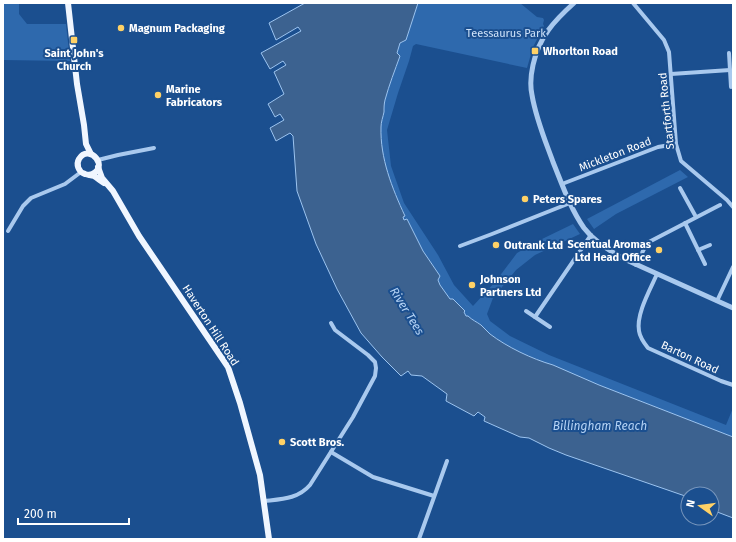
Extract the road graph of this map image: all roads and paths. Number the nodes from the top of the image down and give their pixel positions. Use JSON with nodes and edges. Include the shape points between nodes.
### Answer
{"nodes":[{"id":1,"x":68,"y":3,"type":"edge"},
{"id":2,"x":574,"y":3,"type":"edge"},
{"id":3,"x":633,"y":3,"type":"edge"},
{"id":4,"x":729,"y":53,"type":"dead end"},
{"id":5,"x":730,"y":70,"type":"junction"},
{"id":6,"x":671,"y":74,"type":"junction"},
{"id":7,"x":731,"y":87,"type":"dead end"},
{"id":8,"x":85,"y":138,"type":"junction"},
{"id":9,"x":676,"y":144,"type":"junction"},
{"id":10,"x":154,"y":148,"type":"dead end"},
{"id":11,"x":91,"y":154,"type":"junction"},
{"id":12,"x":79,"y":158,"type":"junction"},
{"id":13,"x":98,"y":160,"type":"junction"},
{"id":14,"x":98,"y":167,"type":"junction"},
{"id":15,"x":81,"y":172,"type":"junction"},
{"id":16,"x":88,"y":175,"type":"junction"},
{"id":17,"x":107,"y":184,"type":"junction"},
{"id":18,"x":562,"y":184,"type":"junction"},
{"id":19,"x":680,"y":188,"type":"dead end"},
{"id":20,"x":570,"y":203,"type":"junction"},
{"id":21,"x":720,"y":205,"type":"dead end"},
{"id":22,"x":733,"y":207,"type":"edge"},
{"id":23,"x":696,"y":217,"type":"junction"},
{"id":24,"x":685,"y":223,"type":"junction"},
{"id":25,"x":8,"y":231,"type":"dead end"},
{"id":26,"x":591,"y":235,"type":"junction"},
{"id":27,"x":710,"y":245,"type":"dead end"},
{"id":28,"x":460,"y":246,"type":"dead end"},
{"id":29,"x":698,"y":250,"type":"junction"},
{"id":30,"x":705,"y":264,"type":"dead end"},
{"id":31,"x":636,"y":265,"type":"junction"},
{"id":32,"x":733,"y":267,"type":"edge"},
{"id":33,"x":658,"y":274,"type":"junction"},
{"id":34,"x":717,"y":301,"type":"junction"},
{"id":35,"x":733,"y":308,"type":"edge"},
{"id":36,"x":526,"y":311,"type":"dead end"},
{"id":37,"x":535,"y":317,"type":"junction"},
{"id":38,"x":331,"y":323,"type":"dead end"},
{"id":39,"x":550,"y":327,"type":"dead end"},
{"id":40,"x":733,"y":385,"type":"edge"},
{"id":41,"x":331,"y":452,"type":"junction"},
{"id":42,"x":447,"y":461,"type":"dead end"},
{"id":43,"x":434,"y":496,"type":"junction"},
{"id":44,"x":264,"y":501,"type":"junction"},
{"id":45,"x":269,"y":539,"type":"edge"},
{"id":46,"x":419,"y":539,"type":"edge"}],
"edges":[{"from":1,"to":8,"type":"main road"},
{"from":2,"to":18,"type":"street","via":[[542,38],[534,59],[531,78],[531,94],[537,120]]},
{"from":3,"to":6,"type":"street","name":"Startforth Road","via":[[664,40],[669,52]]},
{"from":4,"to":5,"type":"street"},
{"from":5,"to":6,"type":"street"},
{"from":5,"to":7,"type":"street"},
{"from":6,"to":9,"type":"street","name":"Startforth Road"},
{"from":8,"to":11,"type":"main road"},
{"from":8,"to":12,"type":"main road"},
{"from":9,"to":18,"type":"street","name":"Mickleton Road","via":[[658,147]]},
{"from":9,"to":22,"type":"street","name":"Startforth Road","via":[[681,161]]},
{"from":10,"to":13,"type":"street"},
{"from":11,"to":12,"type":"main road"},
{"from":11,"to":13,"type":"main road"},
{"from":12,"to":15,"type":"main road","via":[[77,165]]},
{"from":13,"to":14,"type":"main road","name":"Haverton Hill Road"},
{"from":14,"to":16,"type":"main road","via":[[93,174]]},
{"from":14,"to":17,"type":"main road","name":"Haverton Hill Road"},
{"from":15,"to":16,"type":"main road","name":"Haverton Hill Road"},
{"from":15,"to":25,"type":"street","via":[[65,184],[31,198]]},
{"from":16,"to":17,"type":"main road","name":"Haverton Hill Road"},
{"from":17,"to":44,"type":"main road","name":"Haverton Hill Road","via":[[228,367],[260,475]]},
{"from":18,"to":20,"type":"street"},
{"from":19,"to":23,"type":"street"},
{"from":20,"to":26,"type":"street","via":[[584,228]]},
{"from":20,"to":28,"type":"street"},
{"from":21,"to":23,"type":"street"},
{"from":23,"to":24,"type":"street"},
{"from":24,"to":29,"type":"street"},
{"from":24,"to":31,"type":"street","via":[[647,243]]},
{"from":26,"to":31,"type":"street","via":[[607,250]]},
{"from":26,"to":37,"type":"street"},
{"from":27,"to":29,"type":"street"},
{"from":29,"to":30,"type":"street"},
{"from":31,"to":33,"type":"street"},
{"from":32,"to":34,"type":"street"},
{"from":33,"to":34,"type":"street"},
{"from":33,"to":40,"type":"street","name":"Barton Road","via":[[640,314],[639,330],[648,348]]},
{"from":34,"to":35,"type":"street"},
{"from":36,"to":37,"type":"street"},
{"from":37,"to":39,"type":"street"},
{"from":38,"to":41,"type":"street","via":[[335,330],[375,362],[376,368],[375,376]]},
{"from":41,"to":43,"type":"street","via":[[373,477]]},
{"from":41,"to":44,"type":"street","via":[[304,491],[289,497]]},
{"from":42,"to":43,"type":"street"},
{"from":43,"to":46,"type":"street"},
{"from":44,"to":45,"type":"main road","name":"Haverton Hill Road"}]}
